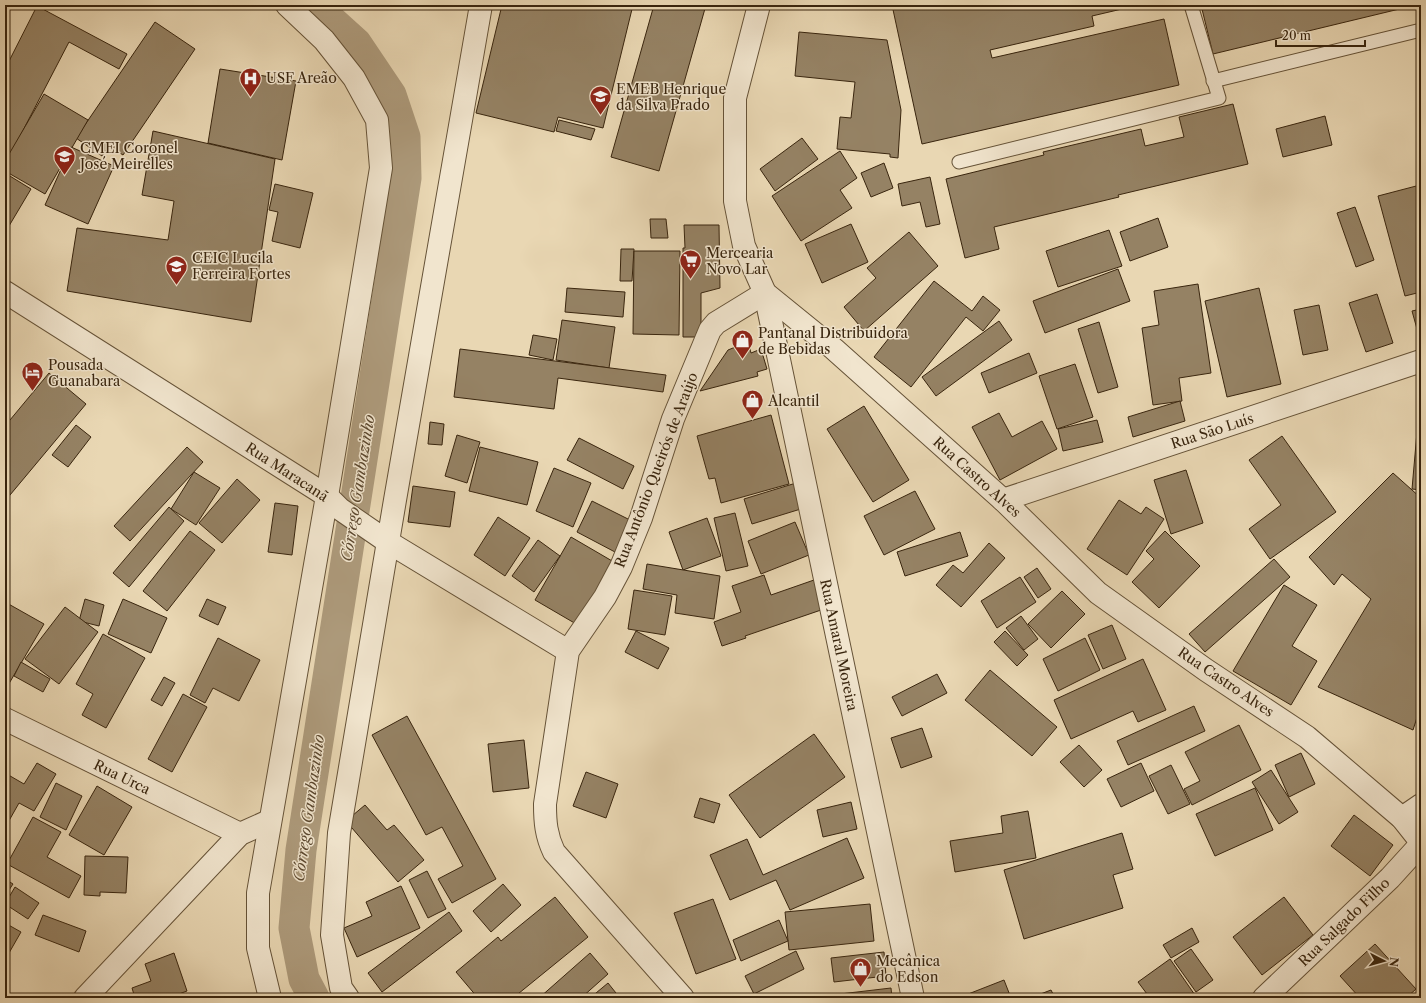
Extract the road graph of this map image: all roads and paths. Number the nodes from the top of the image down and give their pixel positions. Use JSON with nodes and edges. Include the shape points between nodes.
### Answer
{"nodes":[{"id":1,"x":287,"y":5,"type":"edge"},
{"id":2,"x":481,"y":5,"type":"edge"},
{"id":3,"x":759,"y":5,"type":"edge"},
{"id":4,"x":1191,"y":5,"type":"edge"},
{"id":5,"x":1421,"y":30,"type":"edge"},
{"id":6,"x":1213,"y":81,"type":"junction"},
{"id":7,"x":959,"y":162,"type":"dead end"},
{"id":8,"x":5,"y":292,"type":"edge"},
{"id":9,"x":765,"y":293,"type":"junction"},
{"id":10,"x":1421,"y":361,"type":"edge"},
{"id":11,"x":1003,"y":500,"type":"junction"},
{"id":12,"x":333,"y":503,"type":"junction"},
{"id":13,"x":388,"y":542,"type":"junction"},
{"id":14,"x":568,"y":652,"type":"junction"},
{"id":15,"x":5,"y":719,"type":"edge"},
{"id":16,"x":1421,"y":805,"type":"edge"},
{"id":17,"x":1402,"y":818,"type":"junction"},
{"id":18,"x":269,"y":821,"type":"junction"},
{"id":19,"x":240,"y":834,"type":"junction"},
{"id":20,"x":1421,"y":843,"type":"edge"},
{"id":21,"x":85,"y":998,"type":"edge"},
{"id":22,"x":270,"y":998,"type":"edge"},
{"id":23,"x":348,"y":998,"type":"edge"},
{"id":24,"x":683,"y":998,"type":"edge"},
{"id":25,"x":913,"y":998,"type":"edge"},
{"id":26,"x":1264,"y":998,"type":"edge"}],
"edges":[{"from":1,"to":12,"type":"street","via":[[324,40],[354,78],[377,120],[381,168]]},
{"from":2,"to":13,"type":"street"},
{"from":3,"to":9,"type":"street","name":"Rua Castro Alves","via":[[735,98],[735,201],[744,246]]},
{"from":4,"to":6,"type":"lane"},
{"from":5,"to":6,"type":"lane"},
{"from":6,"to":7,"type":"lane","via":[[1219,98]]},
{"from":8,"to":12,"type":"street","name":"Rua Maracanã"},
{"from":9,"to":11,"type":"street","name":"Rua Castro Alves","via":[[834,349]]},
{"from":9,"to":14,"type":"street","name":"Rua Antônio Queirós de Araújo","via":[[716,323],[710,330],[673,418],[641,518],[621,567],[605,597]]},
{"from":9,"to":25,"type":"street","name":"Rua Amaral Moreira"},
{"from":10,"to":11,"type":"street","name":"Rua São Luís"},
{"from":11,"to":17,"type":"street","name":"Rua Castro Alves","via":[[1098,593],[1206,670],[1307,737]]},
{"from":12,"to":13,"type":"street","name":"Rua Maracanã"},
{"from":12,"to":18,"type":"street"},
{"from":13,"to":14,"type":"street","name":"Rua Maracanã"},
{"from":13,"to":23,"type":"street","via":[[340,833],[332,935],[341,988]]},
{"from":14,"to":24,"type":"street","name":"Rua Antônio Queirós de Araújo","via":[[545,804],[548,839],[554,852]]},
{"from":15,"to":19,"type":"street","name":"Rua Urca"},
{"from":16,"to":17,"type":"street"},
{"from":17,"to":20,"type":"street","name":"Rua Castro Alves"},
{"from":18,"to":19,"type":"street"},
{"from":18,"to":22,"type":"street","via":[[258,893],[258,948]]},
{"from":19,"to":21,"type":"street"},
{"from":20,"to":26,"type":"street","name":"Rua Salgado Filho","via":[[1390,878]]}]}
